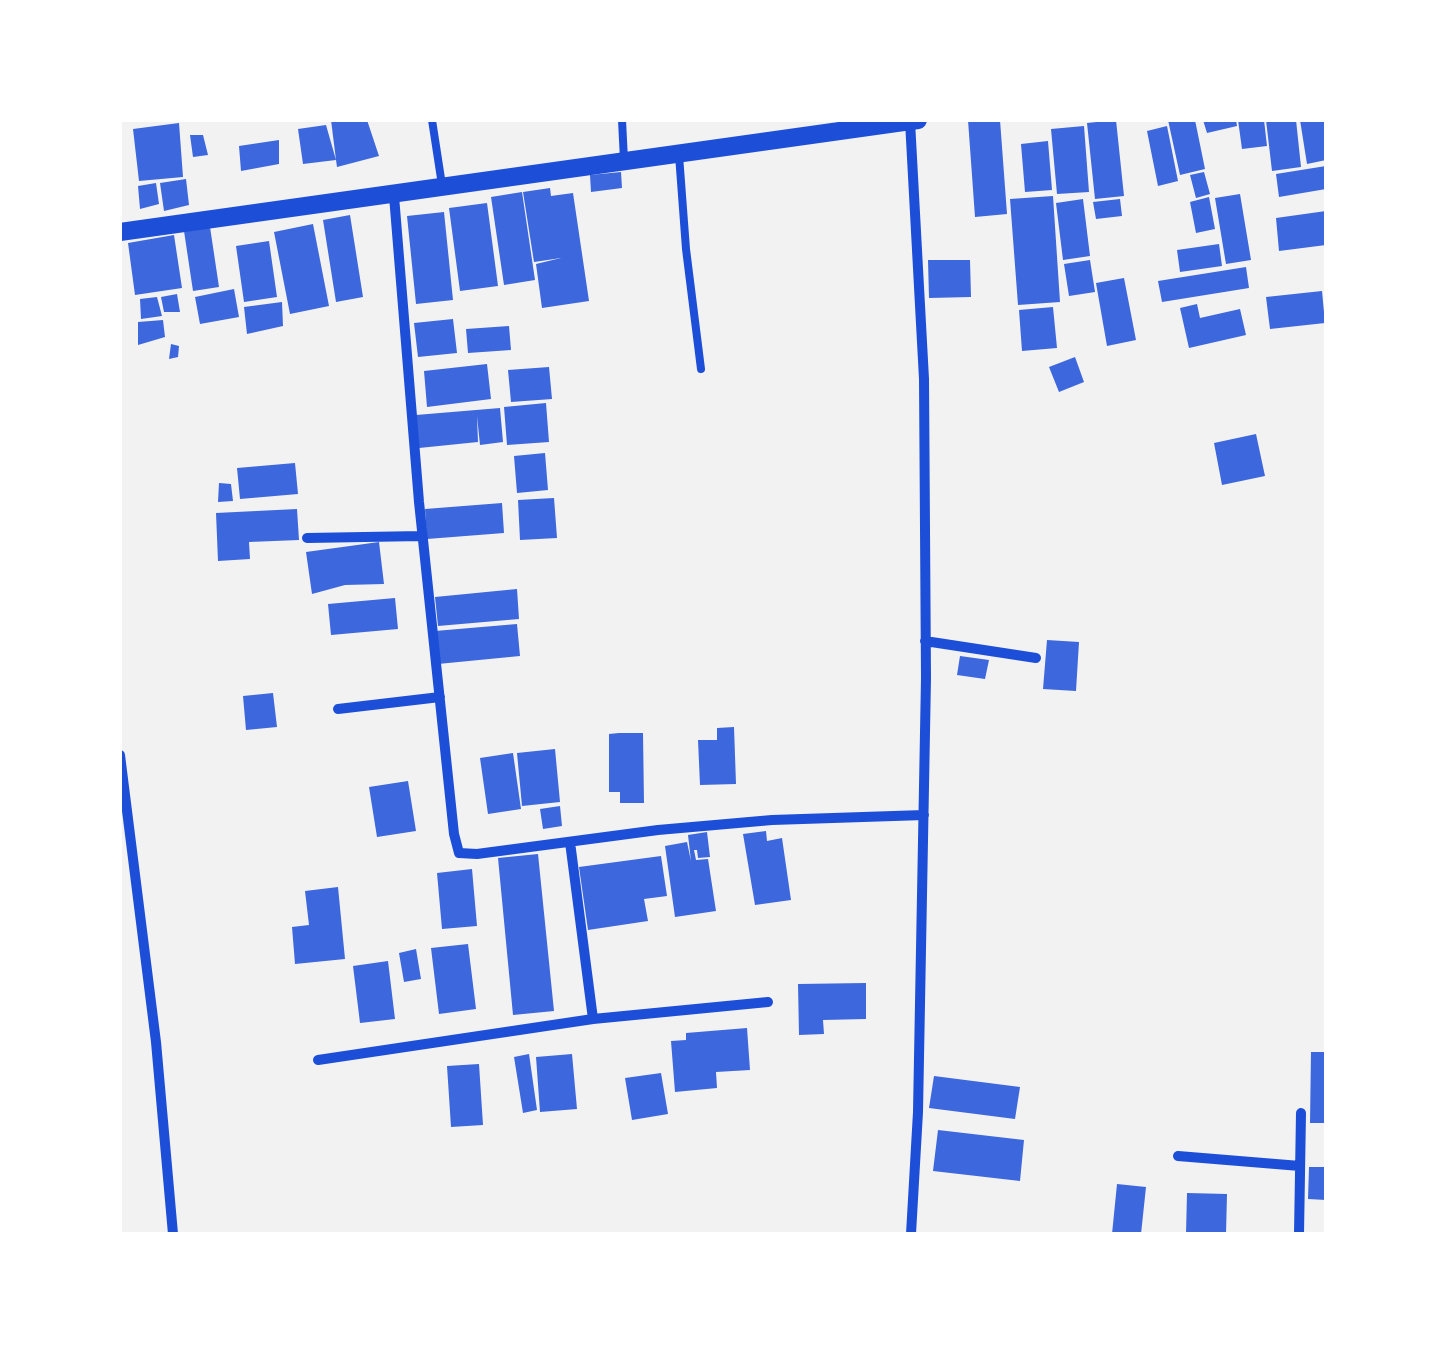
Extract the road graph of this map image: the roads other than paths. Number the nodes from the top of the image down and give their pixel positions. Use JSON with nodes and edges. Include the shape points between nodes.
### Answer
{"nodes":[{"id":1,"x":432,"y":120,"type":"edge"},
{"id":2,"x":622,"y":120,"type":"edge"},
{"id":3,"x":907,"y":121,"type":"edge"},
{"id":4,"x":680,"y":155,"type":"junction"},
{"id":5,"x":624,"y":163,"type":"junction"},
{"id":6,"x":442,"y":189,"type":"junction"},
{"id":7,"x":394,"y":196,"type":"junction"},
{"id":8,"x":120,"y":232,"type":"edge"},
{"id":9,"x":701,"y":369,"type":"dead end"},
{"id":10,"x":422,"y":536,"type":"junction"},
{"id":11,"x":307,"y":538,"type":"dead end"},
{"id":12,"x":925,"y":641,"type":"junction"},
{"id":13,"x":1036,"y":658,"type":"dead end"},
{"id":14,"x":440,"y":697,"type":"junction"},
{"id":15,"x":338,"y":710,"type":"dead end"},
{"id":16,"x":120,"y":755,"type":"edge"},
{"id":17,"x":924,"y":815,"type":"junction"},
{"id":18,"x":570,"y":842,"type":"junction"},
{"id":19,"x":768,"y":1002,"type":"dead end"},
{"id":20,"x":593,"y":1020,"type":"junction"},
{"id":21,"x":318,"y":1060,"type":"dead end"},
{"id":22,"x":1301,"y":1113,"type":"dead end"},
{"id":23,"x":1178,"y":1156,"type":"dead end"},
{"id":24,"x":1300,"y":1166,"type":"junction"},
{"id":25,"x":174,"y":1234,"type":"edge"},
{"id":26,"x":911,"y":1234,"type":"edge"},
{"id":27,"x":1299,"y":1234,"type":"edge"}],
"edges":[{"from":1,"to":6,"type":"lane"},
{"from":2,"to":5,"type":"lane"},
{"from":3,"to":4,"type":"street"},
{"from":3,"to":12,"type":"street","via":[[924,380]]},
{"from":4,"to":5,"type":"street"},
{"from":4,"to":9,"type":"lane"},
{"from":5,"to":6,"type":"street"},
{"from":6,"to":7,"type":"street"},
{"from":7,"to":8,"type":"street"},
{"from":7,"to":10,"type":"street"},
{"from":10,"to":11,"type":"street"},
{"from":10,"to":14,"type":"street"},
{"from":12,"to":13,"type":"street"},
{"from":12,"to":17,"type":"street"},
{"from":14,"to":15,"type":"street"},
{"from":14,"to":18,"type":"street","via":[[459,853]]},
{"from":16,"to":25,"type":"street"},
{"from":17,"to":18,"type":"street","via":[[772,820]]},
{"from":17,"to":26,"type":"street"},
{"from":18,"to":20,"type":"street"},
{"from":19,"to":20,"type":"street"},
{"from":20,"to":21,"type":"street"},
{"from":22,"to":24,"type":"street"},
{"from":23,"to":24,"type":"street"},
{"from":24,"to":27,"type":"street"}]}
